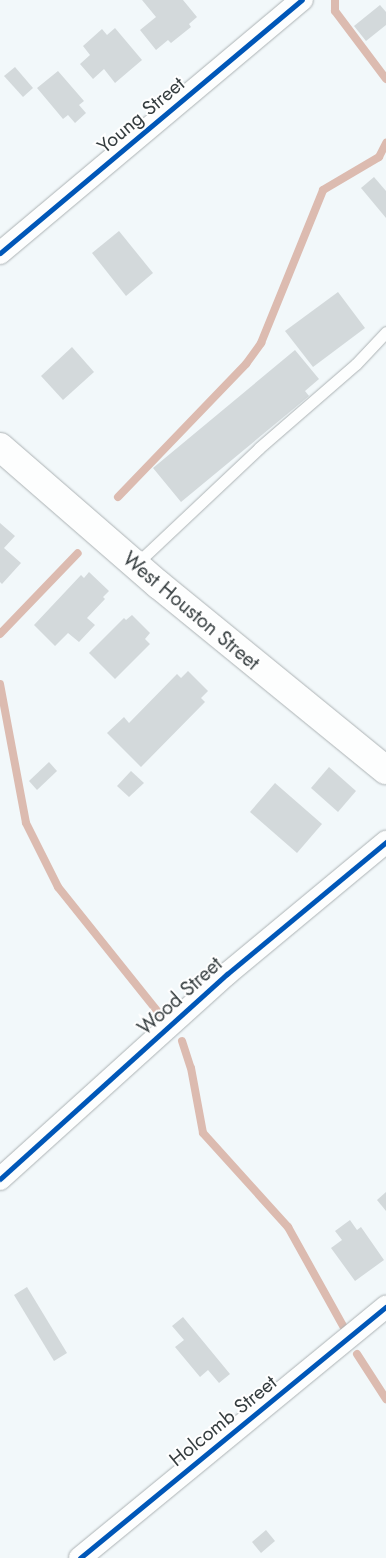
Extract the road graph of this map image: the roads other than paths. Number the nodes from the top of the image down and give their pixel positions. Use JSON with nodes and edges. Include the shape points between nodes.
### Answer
{"nodes":[{"id":1,"x":302,"y":0,"type":"edge"},
{"id":2,"x":0,"y":253,"type":"edge"},
{"id":3,"x":386,"y":332,"type":"edge"},
{"id":4,"x":0,"y":447,"type":"edge"},
{"id":5,"x":135,"y":565,"type":"junction"},
{"id":6,"x":386,"y":770,"type":"edge"},
{"id":7,"x":386,"y":842,"type":"edge"},
{"id":8,"x":0,"y":1179,"type":"edge"},
{"id":9,"x":386,"y":1307,"type":"edge"},
{"id":10,"x":80,"y":1558,"type":"edge"}],
"edges":[{"from":1,"to":2,"type":"street","name":"Young Street"},
{"from":3,"to":5,"type":"lane","via":[[356,364],[259,448]]},
{"from":4,"to":5,"type":"main road","name":"West Houston Street"},
{"from":5,"to":6,"type":"main road","name":"West Houston Street"},
{"from":7,"to":8,"type":"street","name":"Wood Street","via":[[227,974]]},
{"from":9,"to":10,"type":"street","name":"Holcomb Street"}]}
